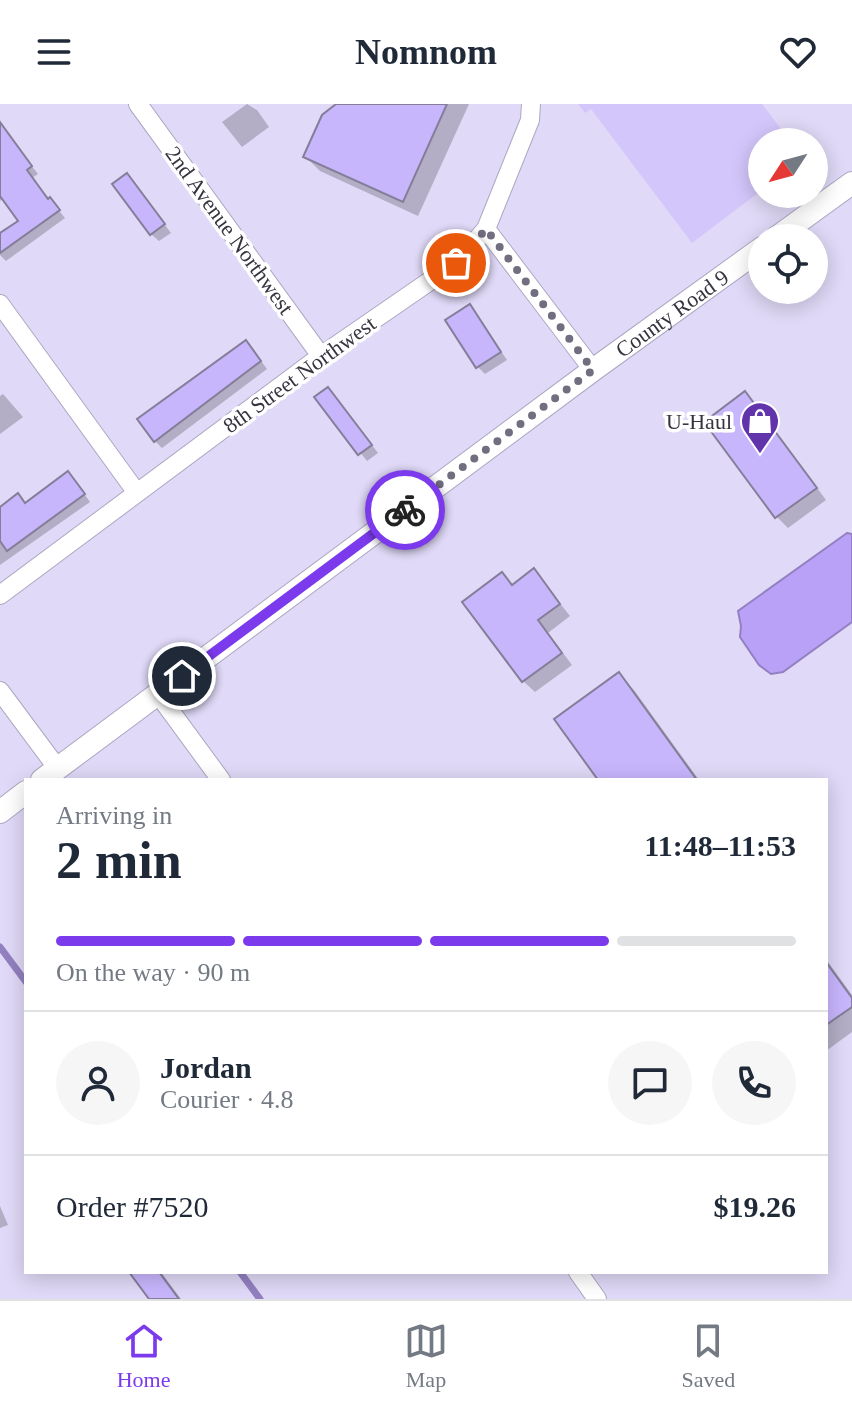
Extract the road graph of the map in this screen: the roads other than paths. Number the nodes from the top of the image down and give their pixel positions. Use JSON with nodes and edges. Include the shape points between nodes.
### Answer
{"nodes":[{"id":1,"x":138,"y":104,"type":"edge"},
{"id":2,"x":531,"y":104,"type":"edge"},
{"id":3,"x":849,"y":191,"type":"edge"},
{"id":4,"x":798,"y":224,"type":"edge"},
{"id":5,"x":486,"y":229,"type":"junction"},
{"id":6,"x":748,"y":258,"type":"edge"},
{"id":7,"x":0,"y":304,"type":"edge"},
{"id":8,"x":321,"y":356,"type":"junction"},
{"id":9,"x":593,"y":370,"type":"junction"},
{"id":10,"x":137,"y":493,"type":"junction"},
{"id":11,"x":0,"y":595,"type":"edge"},
{"id":12,"x":0,"y":691,"type":"edge"},
{"id":13,"x":158,"y":694,"type":"junction"},
{"id":14,"x":50,"y":774,"type":"edge"},
{"id":15,"x":220,"y":778,"type":"edge"},
{"id":16,"x":24,"y":794,"type":"edge"},
{"id":17,"x":0,"y":812,"type":"edge"},
{"id":18,"x":579,"y":1274,"type":"edge"},
{"id":19,"x":597,"y":1299,"type":"edge"}],
"edges":[{"from":1,"to":8,"type":"street","name":"2nd Avenue Northwest"},
{"from":2,"to":5,"type":"street","name":"8th Street Northwest","via":[[530,120]]},
{"from":3,"to":4,"type":"street"},
{"from":5,"to":8,"type":"street","name":"8th Street Northwest","via":[[456,263]]},
{"from":5,"to":9,"type":"street"},
{"from":6,"to":9,"type":"street","name":"County Road 9"},
{"from":7,"to":10,"type":"street"},
{"from":8,"to":10,"type":"street","name":"8th Street Northwest"},
{"from":9,"to":13,"type":"street","name":"County Road 9"},
{"from":10,"to":11,"type":"street","name":"8th Street Northwest"},
{"from":12,"to":14,"type":"street"},
{"from":13,"to":14,"type":"street","name":"County Road 9"},
{"from":13,"to":15,"type":"street"},
{"from":16,"to":17,"type":"street"},
{"from":18,"to":19,"type":"street"}]}
